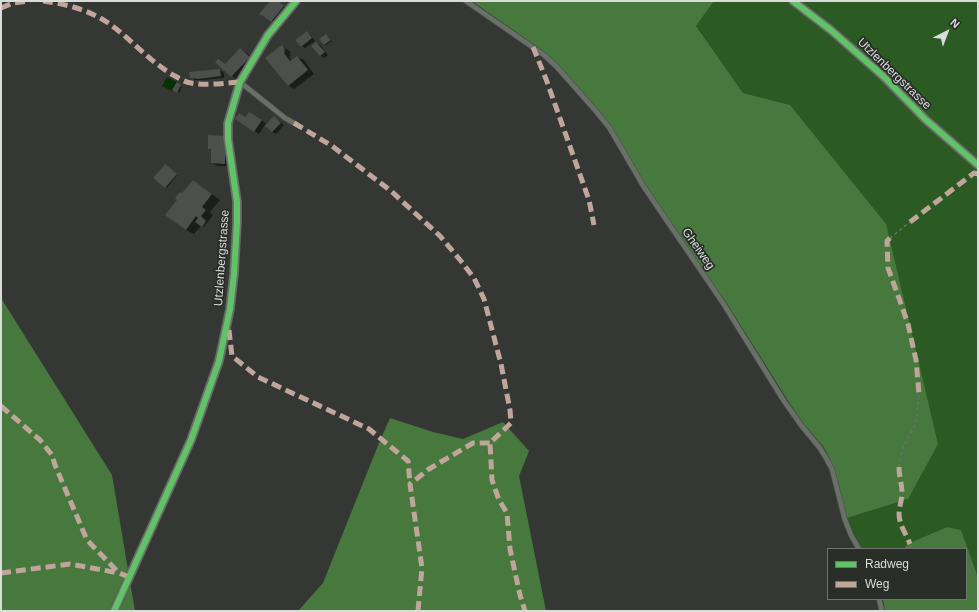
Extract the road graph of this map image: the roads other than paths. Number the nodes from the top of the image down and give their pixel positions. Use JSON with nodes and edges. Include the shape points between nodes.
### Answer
{"nodes":[{"id":1,"x":296,"y":1,"type":"edge"},
{"id":2,"x":466,"y":1,"type":"edge"},
{"id":3,"x":793,"y":1,"type":"edge"},
{"id":4,"x":240,"y":82,"type":"junction"},
{"id":5,"x":294,"y":123,"type":"dead end"},
{"id":6,"x":978,"y":165,"type":"edge"},
{"id":7,"x":858,"y":548,"type":"edge"},
{"id":8,"x":879,"y":600,"type":"edge"},
{"id":9,"x":114,"y":611,"type":"edge"},
{"id":10,"x":882,"y":611,"type":"edge"}],
"edges":[{"from":1,"to":4,"type":"street","name":"Utzlenbergstrasse","via":[[268,35]]},
{"from":2,"to":7,"type":"lane","name":"Gheiweg","via":[[544,55],[590,104],[608,128],[784,401],[826,458],[832,469],[845,520]]},
{"from":3,"to":6,"type":"street","name":"Utzlenbergstrasse","via":[[883,76],[925,119]]},
{"from":4,"to":5,"type":"lane"},
{"from":4,"to":9,"type":"street","name":"Utzlenbergstrasse","via":[[228,123],[237,222],[230,309],[219,361],[191,440]]},
{"from":8,"to":10,"type":"lane"}]}
